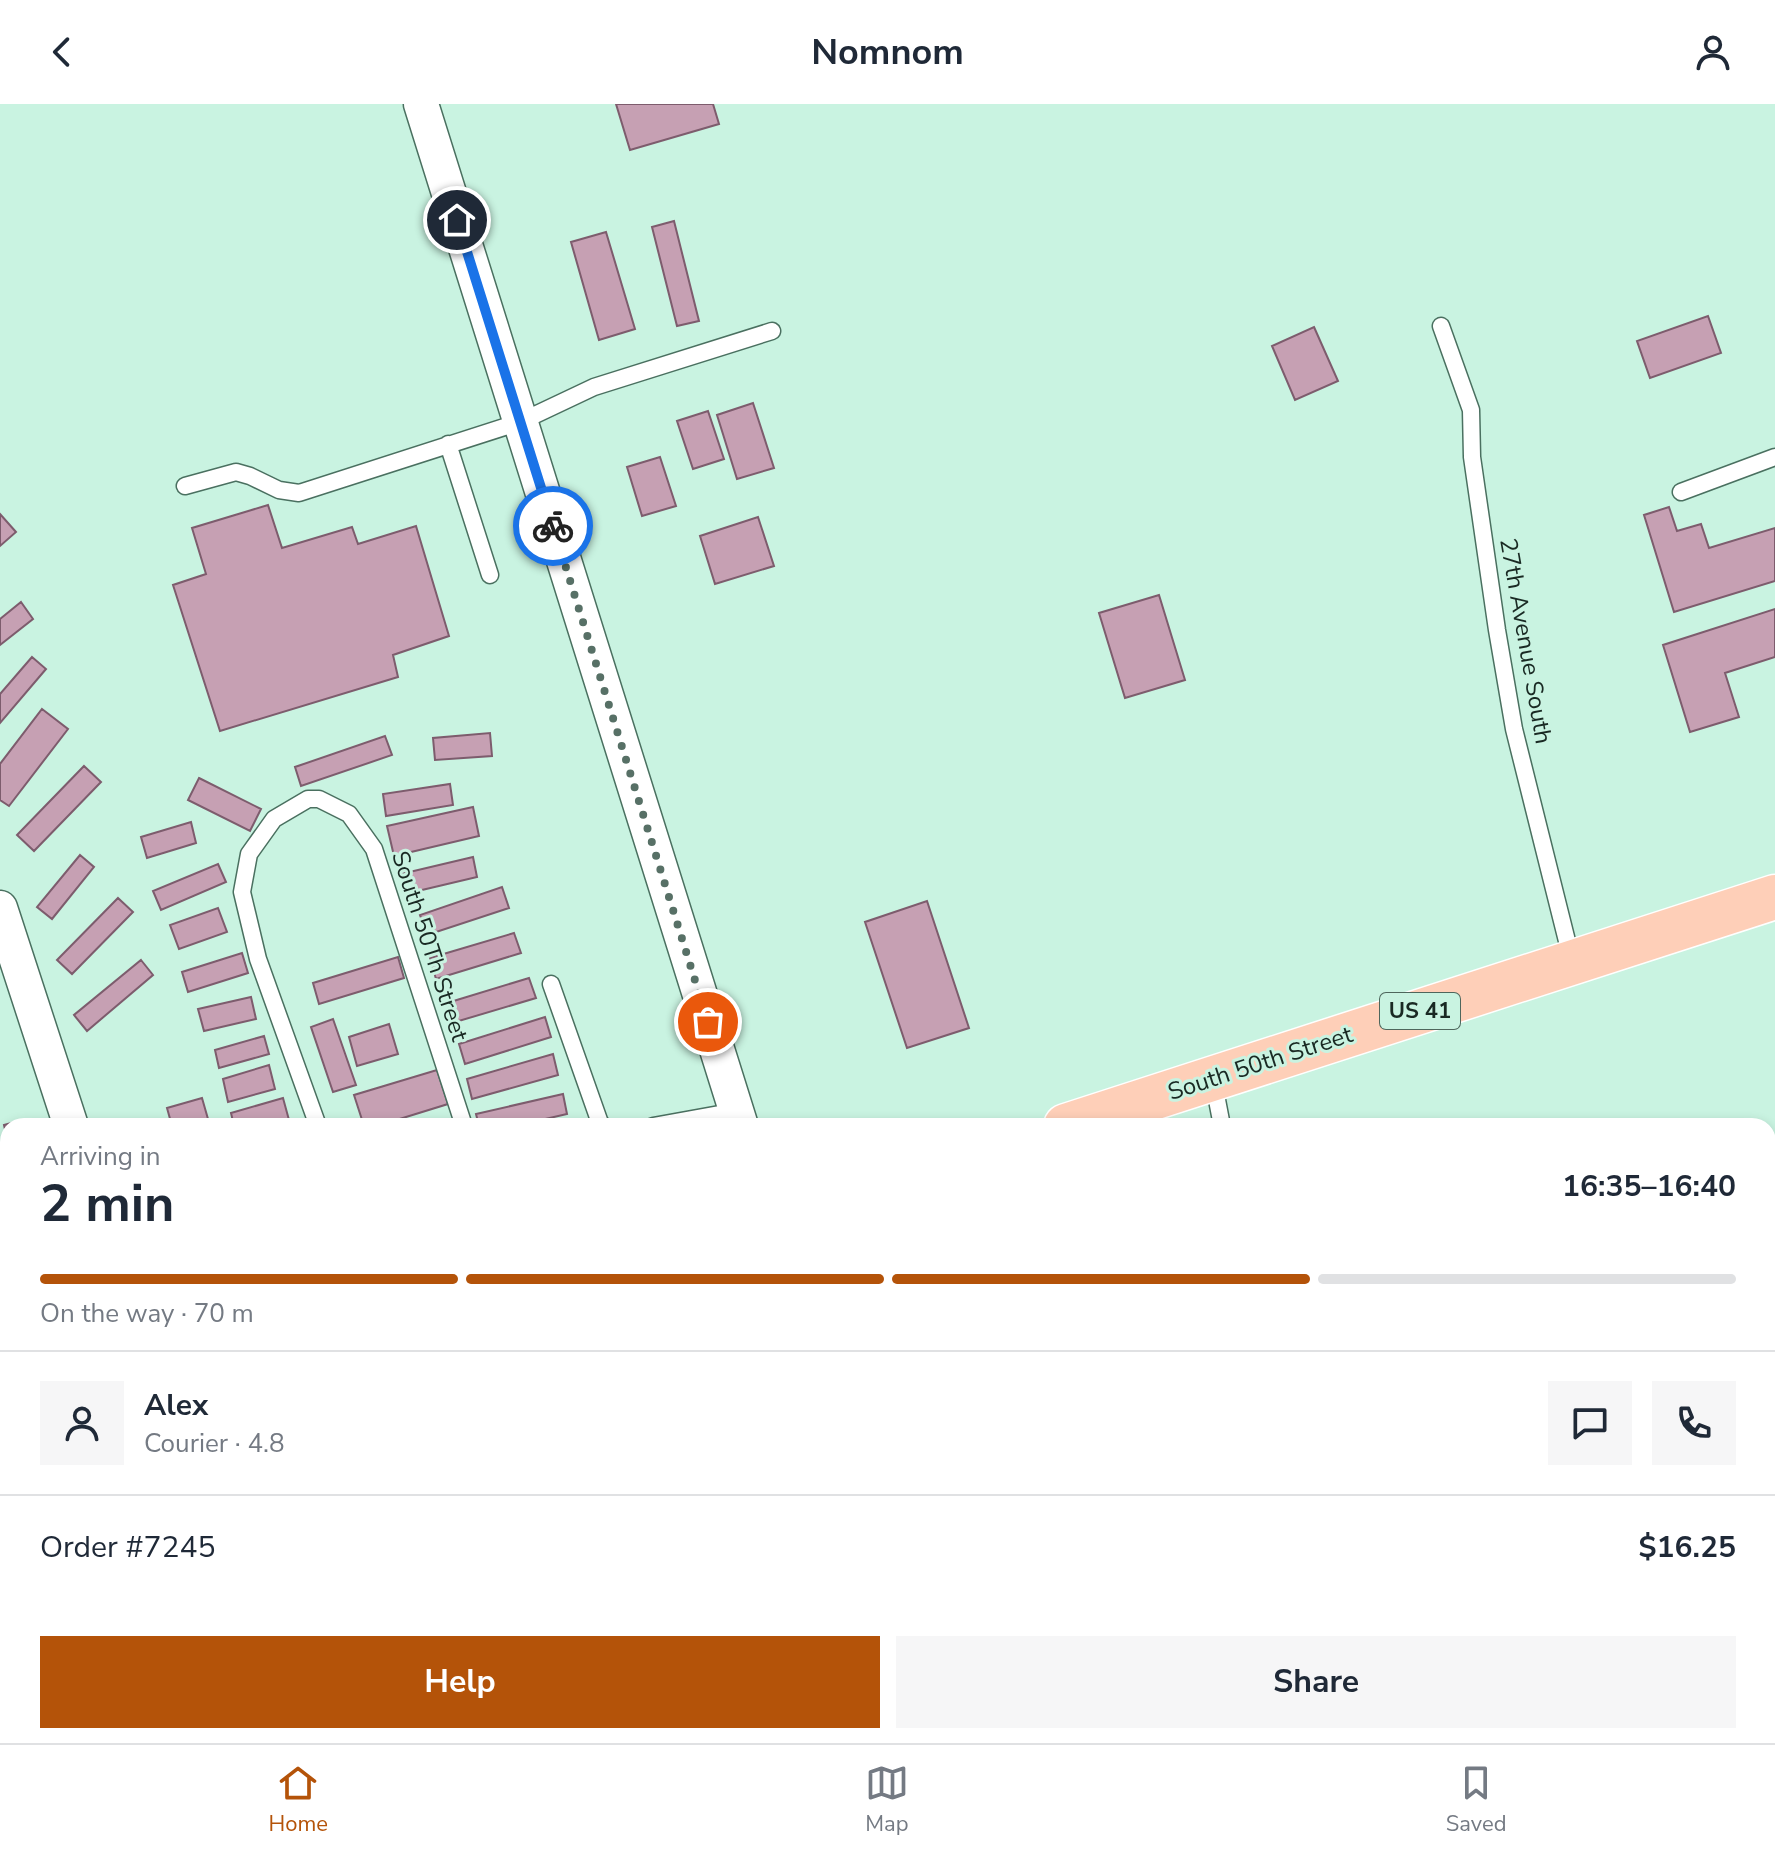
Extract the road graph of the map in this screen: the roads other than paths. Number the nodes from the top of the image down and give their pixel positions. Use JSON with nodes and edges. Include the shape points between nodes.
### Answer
{"nodes":[{"id":1,"x":421,"y":104,"type":"edge"},
{"id":2,"x":1441,"y":326,"type":"dead end"},
{"id":3,"x":772,"y":331,"type":"dead end"},
{"id":4,"x":520,"y":422,"type":"junction"},
{"id":5,"x":448,"y":444,"type":"junction"},
{"id":6,"x":1775,"y":457,"type":"edge"},
{"id":7,"x":185,"y":486,"type":"dead end"},
{"id":8,"x":1681,"y":492,"type":"dead end"},
{"id":9,"x":490,"y":575,"type":"dead end"},
{"id":10,"x":1775,"y":897,"type":"edge"},
{"id":11,"x":0,"y":908,"type":"edge"},
{"id":12,"x":1573,"y":963,"type":"junction"},
{"id":13,"x":551,"y":984,"type":"dead end"},
{"id":14,"x":1213,"y":1078,"type":"junction"},
{"id":15,"x":68,"y":1118,"type":"edge"},
{"id":16,"x":315,"y":1118,"type":"edge"},
{"id":17,"x":461,"y":1118,"type":"edge"},
{"id":18,"x":598,"y":1118,"type":"edge"},
{"id":19,"x":739,"y":1118,"type":"edge"},
{"id":20,"x":1090,"y":1118,"type":"edge"},
{"id":21,"x":1220,"y":1118,"type":"edge"}],
"edges":[{"from":1,"to":4,"type":"street"},
{"from":2,"to":12,"type":"lane","name":"27th Avenue South","via":[[1471,410],[1472,457],[1514,729]]},
{"from":3,"to":4,"type":"lane","via":[[594,387]]},
{"from":4,"to":5,"type":"lane"},
{"from":4,"to":19,"type":"street"},
{"from":5,"to":7,"type":"lane","via":[[299,493],[236,472]]},
{"from":5,"to":9,"type":"lane"},
{"from":6,"to":8,"type":"lane"},
{"from":10,"to":12,"type":"main road","name":"South 50th Street","number":"US 41"},
{"from":11,"to":15,"type":"street"},
{"from":12,"to":14,"type":"main road","name":"South 50th Street","number":"US 41"},
{"from":13,"to":18,"type":"lane"},
{"from":14,"to":20,"type":"main road","name":"South 50th Street","number":"US 41"},
{"from":14,"to":21,"type":"lane"},
{"from":16,"to":17,"type":"lane","name":"South 50Th Street","via":[[258,959],[242,892],[249,854],[274,819],[308,799],[349,814],[374,849]]}]}
